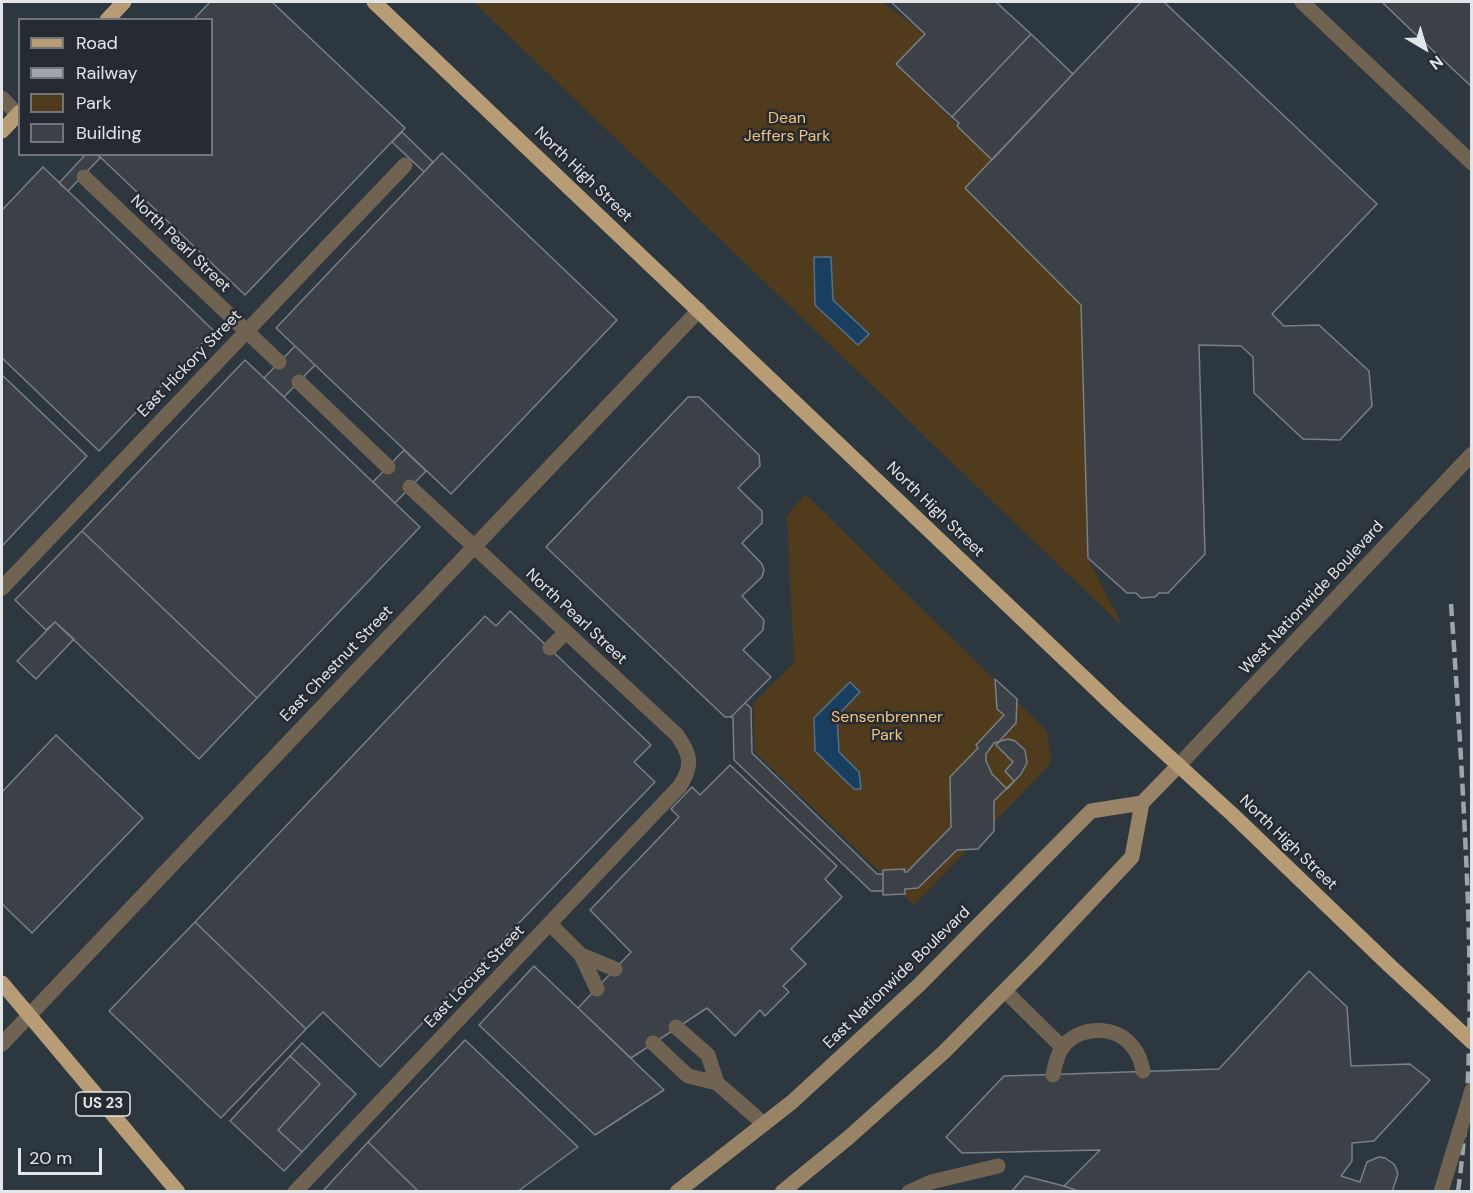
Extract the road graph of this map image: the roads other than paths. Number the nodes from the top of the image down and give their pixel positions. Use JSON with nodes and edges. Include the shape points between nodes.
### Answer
{"nodes":[{"id":1,"x":124,"y":2,"type":"edge"},
{"id":2,"x":374,"y":2,"type":"edge"},
{"id":3,"x":1302,"y":2,"type":"edge"},
{"id":4,"x":109,"y":18,"type":"edge"},
{"id":5,"x":2,"y":99,"type":"edge"},
{"id":6,"x":18,"y":113,"type":"edge"},
{"id":7,"x":2,"y":131,"type":"edge"},
{"id":8,"x":1472,"y":163,"type":"edge"},
{"id":9,"x":405,"y":165,"type":"dead end"},
{"id":10,"x":84,"y":177,"type":"dead end"},
{"id":11,"x":699,"y":310,"type":"junction"},
{"id":12,"x":246,"y":332,"type":"junction"},
{"id":13,"x":279,"y":362,"type":"dead end"},
{"id":14,"x":299,"y":382,"type":"dead end"},
{"id":15,"x":1472,"y":454,"type":"edge"},
{"id":16,"x":388,"y":467,"type":"dead end"},
{"id":17,"x":410,"y":487,"type":"dead end"},
{"id":18,"x":473,"y":548,"type":"junction"},
{"id":19,"x":2,"y":588,"type":"edge"},
{"id":20,"x":566,"y":632,"type":"junction"},
{"id":21,"x":550,"y":648,"type":"dead end"},
{"id":22,"x":1179,"y":765,"type":"junction"},
{"id":23,"x":680,"y":786,"type":"joint"},
{"id":24,"x":1142,"y":803,"type":"junction"},
{"id":25,"x":550,"y":924,"type":"junction"},
{"id":26,"x":581,"y":955,"type":"junction"},
{"id":27,"x":615,"y":969,"type":"dead end"},
{"id":28,"x":2,"y":983,"type":"edge"},
{"id":29,"x":597,"y":989,"type":"dead end"},
{"id":30,"x":1005,"y":991,"type":"junction"},
{"id":31,"x":29,"y":1015,"type":"junction"},
{"id":32,"x":676,"y":1027,"type":"dead end"},
{"id":33,"x":1472,"y":1042,"type":"edge"},
{"id":34,"x":653,"y":1043,"type":"dead end"},
{"id":35,"x":2,"y":1044,"type":"edge"},
{"id":36,"x":1062,"y":1047,"type":"junction"},
{"id":37,"x":1143,"y":1071,"type":"dead end"},
{"id":38,"x":1053,"y":1075,"type":"dead end"},
{"id":39,"x":717,"y":1083,"type":"junction"},
{"id":40,"x":1472,"y":1090,"type":"edge"},
{"id":41,"x":764,"y":1124,"type":"junction"},
{"id":42,"x":998,"y":1166,"type":"dead end"},
{"id":43,"x":178,"y":1191,"type":"edge"},
{"id":44,"x":295,"y":1191,"type":"edge"},
{"id":45,"x":677,"y":1191,"type":"edge"},
{"id":46,"x":782,"y":1191,"type":"edge"},
{"id":47,"x":909,"y":1191,"type":"edge"},
{"id":48,"x":1441,"y":1191,"type":"edge"}],
"edges":[{"from":1,"to":4,"type":"main road"},
{"from":2,"to":11,"type":"main road","name":"North High Street"},
{"from":3,"to":8,"type":"street"},
{"from":5,"to":6,"type":"street"},
{"from":6,"to":7,"type":"main road"},
{"from":9,"to":12,"type":"street","name":"East Hickory Street"},
{"from":10,"to":12,"type":"street","name":"North Pearl Street"},
{"from":11,"to":18,"type":"street","name":"East Chestnut Street"},
{"from":11,"to":22,"type":"main road","name":"North High Street"},
{"from":12,"to":13,"type":"street","name":"North Pearl Street"},
{"from":12,"to":19,"type":"street","name":"East Hickory Street"},
{"from":14,"to":16,"type":"street"},
{"from":15,"to":22,"type":"street","name":"West Nationwide Boulevard"},
{"from":17,"to":18,"type":"street","name":"North Pearl Street"},
{"from":18,"to":20,"type":"street","name":"North Pearl Street"},
{"from":18,"to":31,"type":"street","name":"East Chestnut Street"},
{"from":20,"to":21,"type":"street"},
{"from":20,"to":23,"type":"street","name":"North Pearl Street","via":[[677,735],[689,758],[688,773]]},
{"from":22,"to":24,"type":"main road"},
{"from":22,"to":33,"type":"main road","name":"North High Street","bridge":true},
{"from":23,"to":25,"type":"street","name":"East Locust Street"},
{"from":24,"to":30,"type":"main road","via":[[1132,857]]},
{"from":24,"to":41,"type":"main road","name":"East Nationwide Boulevard","via":[[1091,811],[920,986]]},
{"from":25,"to":26,"type":"street"},
{"from":25,"to":44,"type":"street","name":"East Locust Street"},
{"from":26,"to":27,"type":"street"},
{"from":26,"to":29,"type":"street"},
{"from":28,"to":31,"type":"main road","number":"US 23"},
{"from":30,"to":36,"type":"street"},
{"from":30,"to":46,"type":"main road","via":[[944,1052]]},
{"from":31,"to":35,"type":"street","name":"East Chestnut Street"},
{"from":31,"to":43,"type":"main road","number":"US 23"},
{"from":32,"to":39,"type":"street","via":[[708,1055]]},
{"from":34,"to":39,"type":"street","via":[[688,1076]]},
{"from":36,"to":37,"type":"street","via":[[1088,1031],[1111,1032],[1131,1044]]},
{"from":36,"to":38,"type":"street"},
{"from":39,"to":41,"type":"street"},
{"from":40,"to":48,"type":"street","bridge":true},
{"from":41,"to":45,"type":"main road","name":"East Nationwide Boulevard"},
{"from":42,"to":47,"type":"street"}]}
